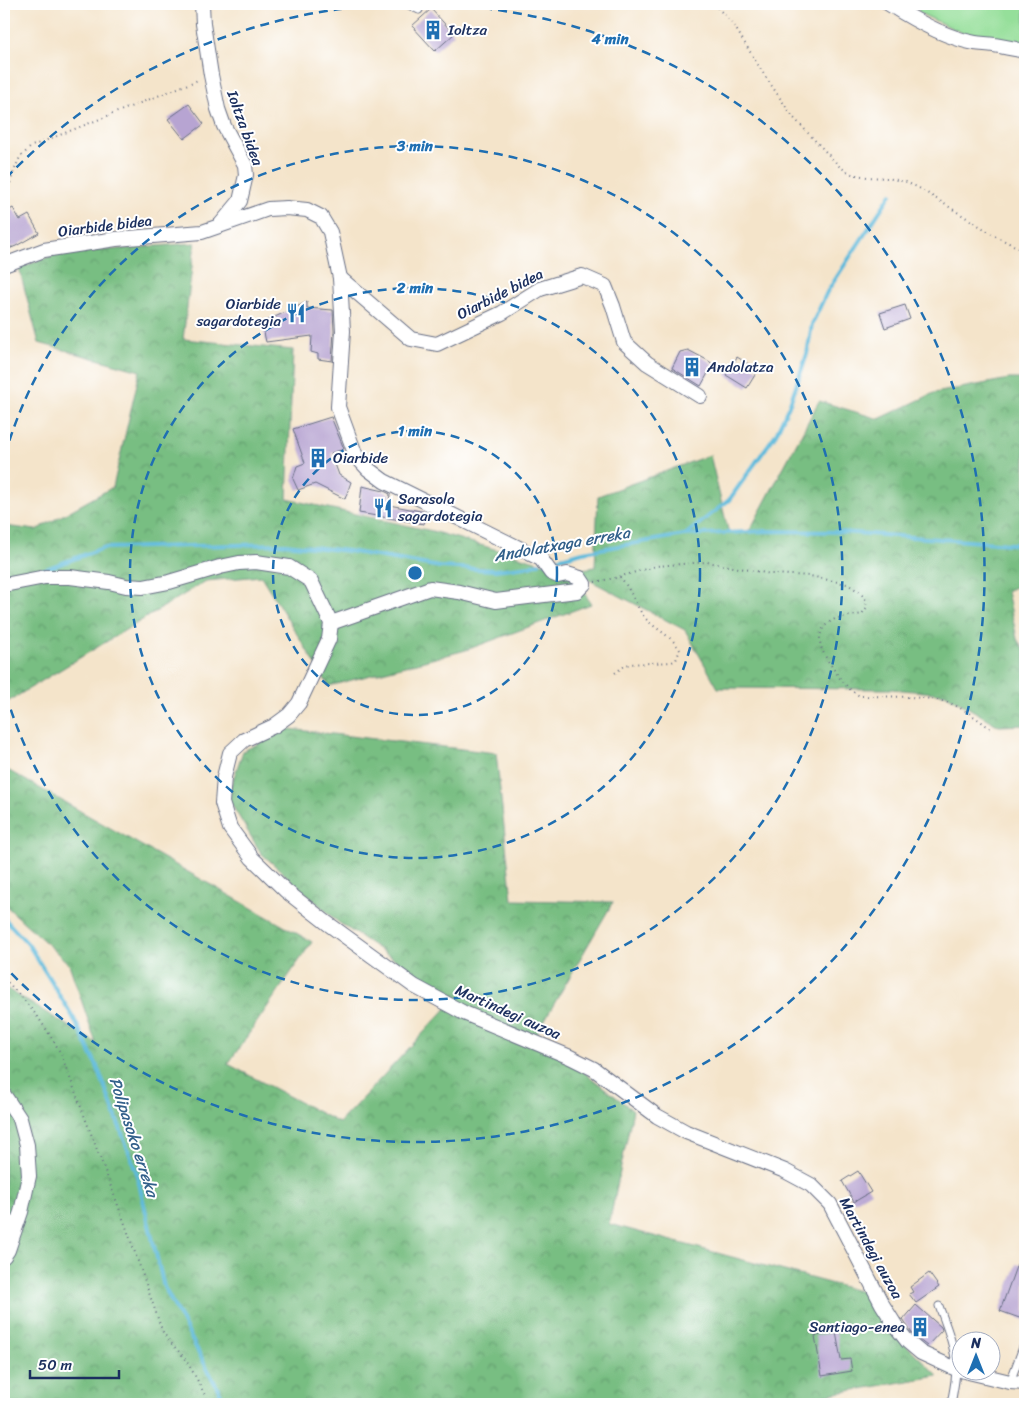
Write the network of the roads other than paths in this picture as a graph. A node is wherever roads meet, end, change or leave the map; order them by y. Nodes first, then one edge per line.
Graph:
1 (202, 4) edge
2 (407, 4) edge
3 (889, 4) edge
4 (419, 10) dead end
5 (1025, 51) edge
6 (220, 226) junction
7 (10, 262) edge
8 (340, 278) junction
9 (700, 396) dead end
10 (4, 585) edge
11 (331, 623) junction
12 (4, 1095) edge
13 (4, 1256) edge
14 (939, 1306) dead end
15 (1025, 1342) edge
16 (952, 1351) edge
17 (952, 1367) edge
18 (954, 1380) edge
19 (1002, 1380) edge
20 (1010, 1382) junction
21 (1025, 1383) edge
22 (951, 1404) edge

1 - 6 street, Ioltza bidea
2 - 4 lane
3 - 5 street
6 - 7 street, Oiarbide bidea
6 - 8 street, Oiarbide bidea
8 - 9 street, Oiarbide bidea
8 - 11 street, Oiarbide bidea
10 - 11 street
11 - 17 street, Martindegi auzoa
12 - 13 street
14 - 16 lane
15 - 20 lane
18 - 22 lane
19 - 20 street, Martindegi auzoa
20 - 21 street, Martindegi auzoa

